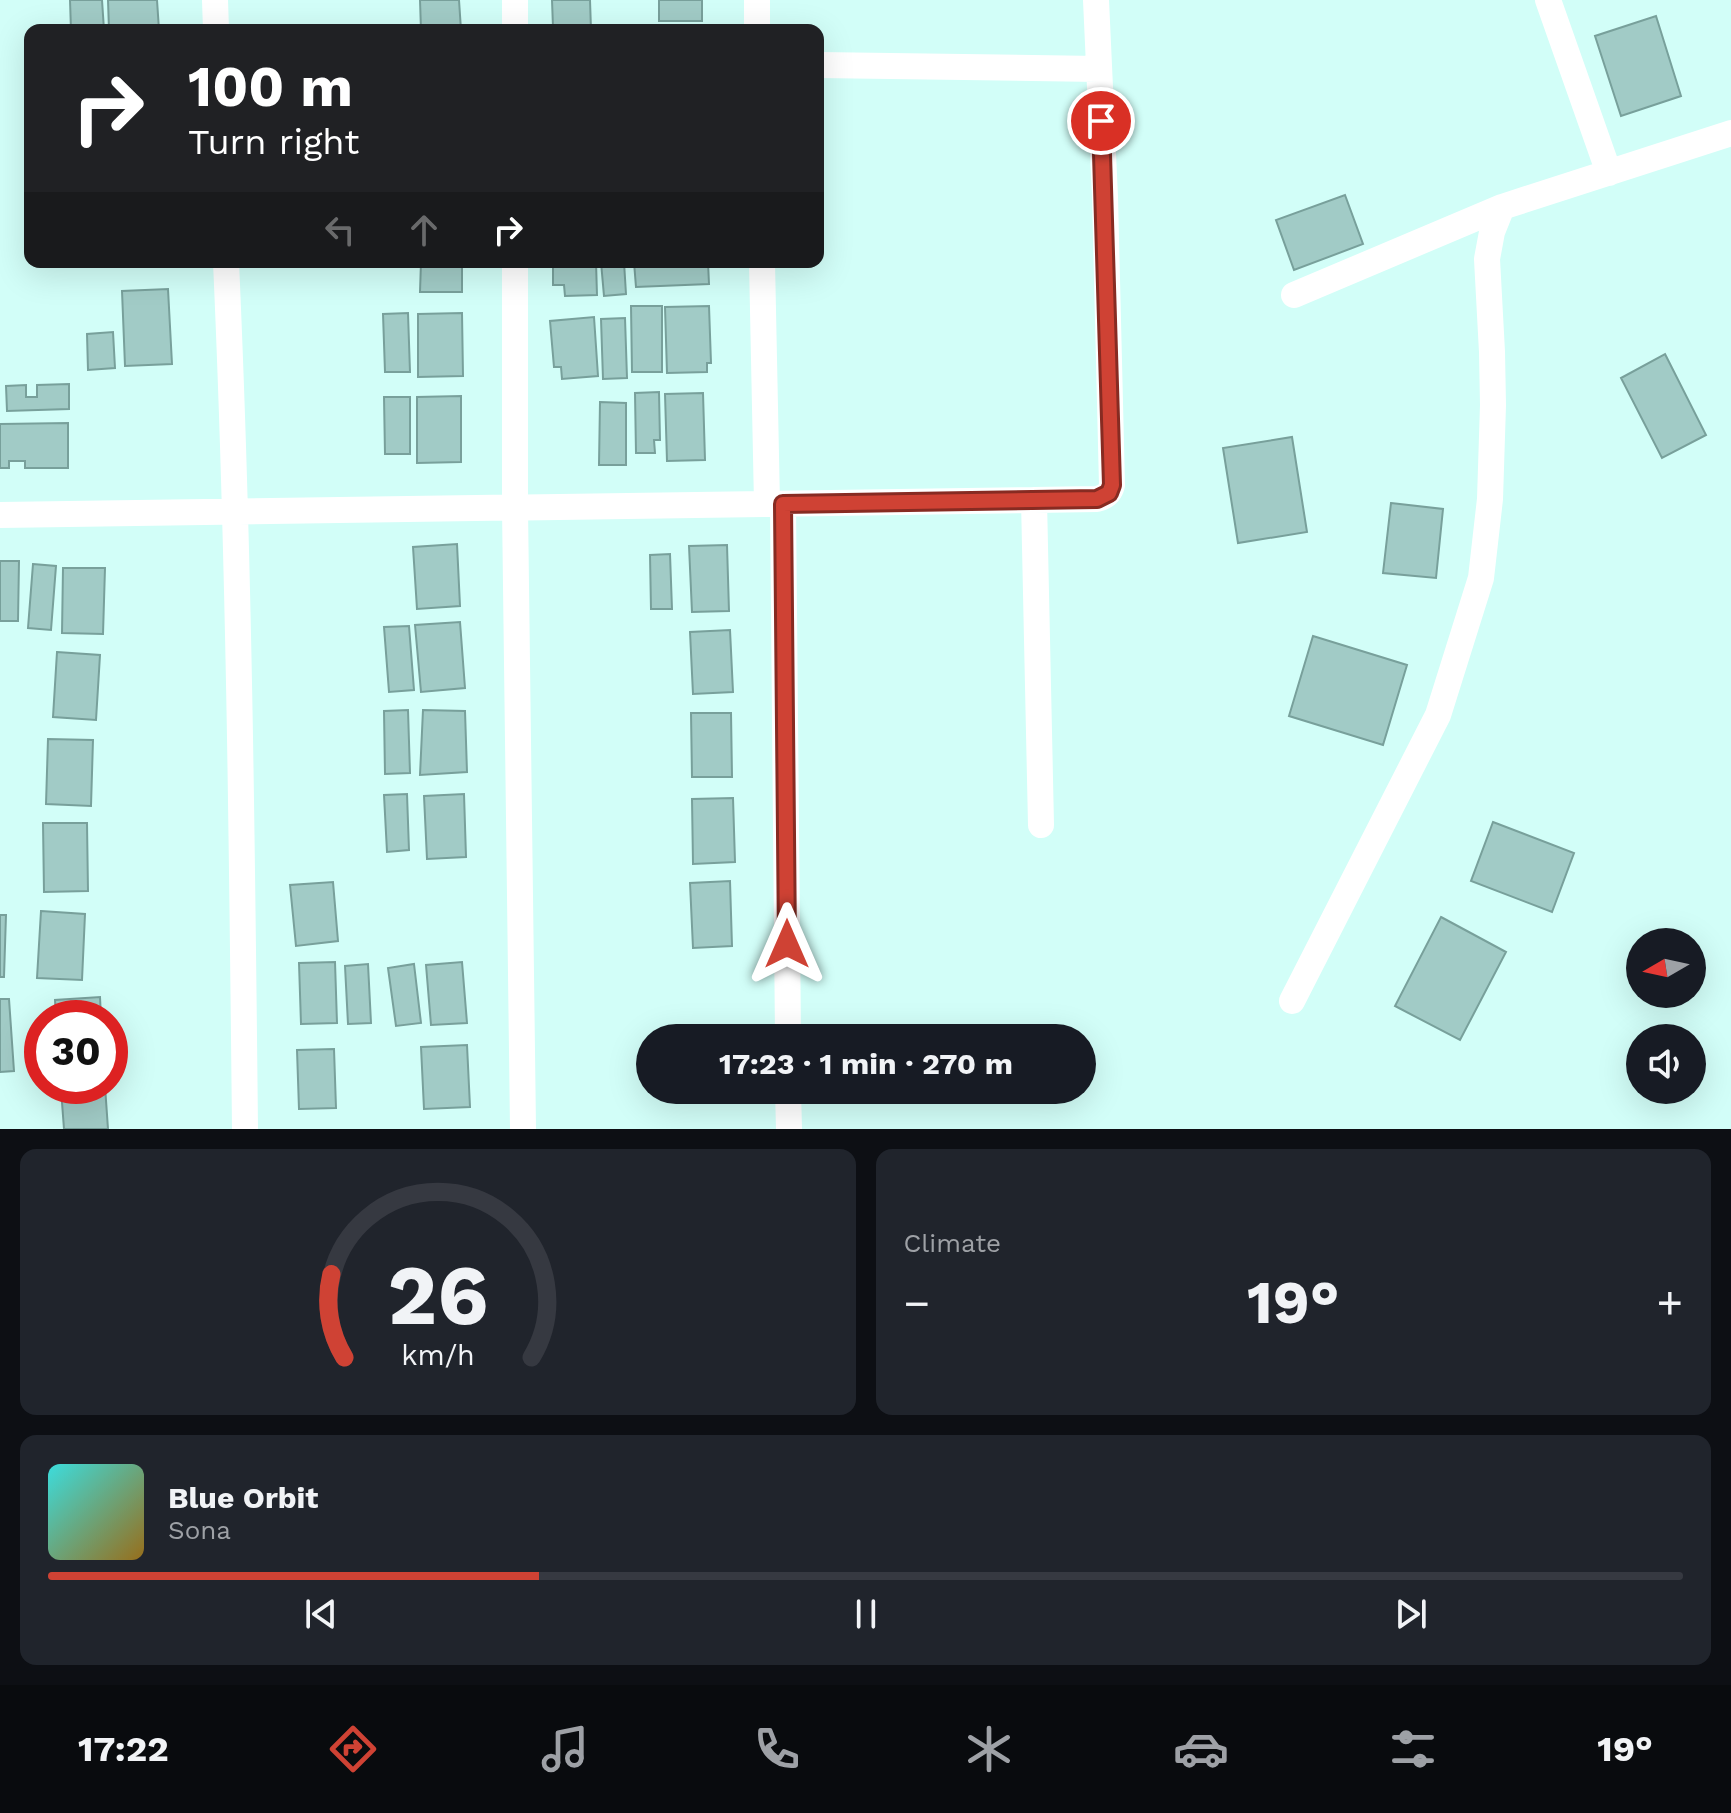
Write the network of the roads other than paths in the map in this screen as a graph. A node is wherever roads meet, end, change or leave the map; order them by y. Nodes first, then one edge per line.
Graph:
1 (215, 0) edge
2 (515, 0) edge
3 (757, 0) edge
4 (1096, 0) edge
5 (1548, 0) edge
6 (216, 24) edge
7 (515, 24) edge
8 (757, 24) edge
9 (824, 65) edge
10 (1099, 69) junction
11 (1731, 133) edge
12 (1609, 173) junction
13 (1502, 207) junction
14 (226, 268) edge
15 (515, 268) edge
16 (762, 268) edge
17 (1294, 295) dead end
18 (1034, 500) junction
19 (775, 504) junction
20 (515, 508) junction
21 (234, 513) junction
22 (0, 515) edge
23 (1041, 825) dead end
24 (1292, 1001) dead end
25 (788, 1024) edge
26 (788, 1104) edge
27 (245, 1129) edge
28 (523, 1129) edge
29 (789, 1129) edge

1 - 6 street
2 - 7 street
3 - 8 street
4 - 10 street
5 - 12 street
9 - 10 street
10 - 18 street
11 - 12 street
12 - 13 street
13 - 17 street
13 - 24 street
14 - 21 street
15 - 20 street
16 - 19 street
18 - 19 street
18 - 23 street
19 - 20 street
19 - 25 street
20 - 21 street
20 - 28 street
21 - 22 street
21 - 27 street
26 - 29 street

